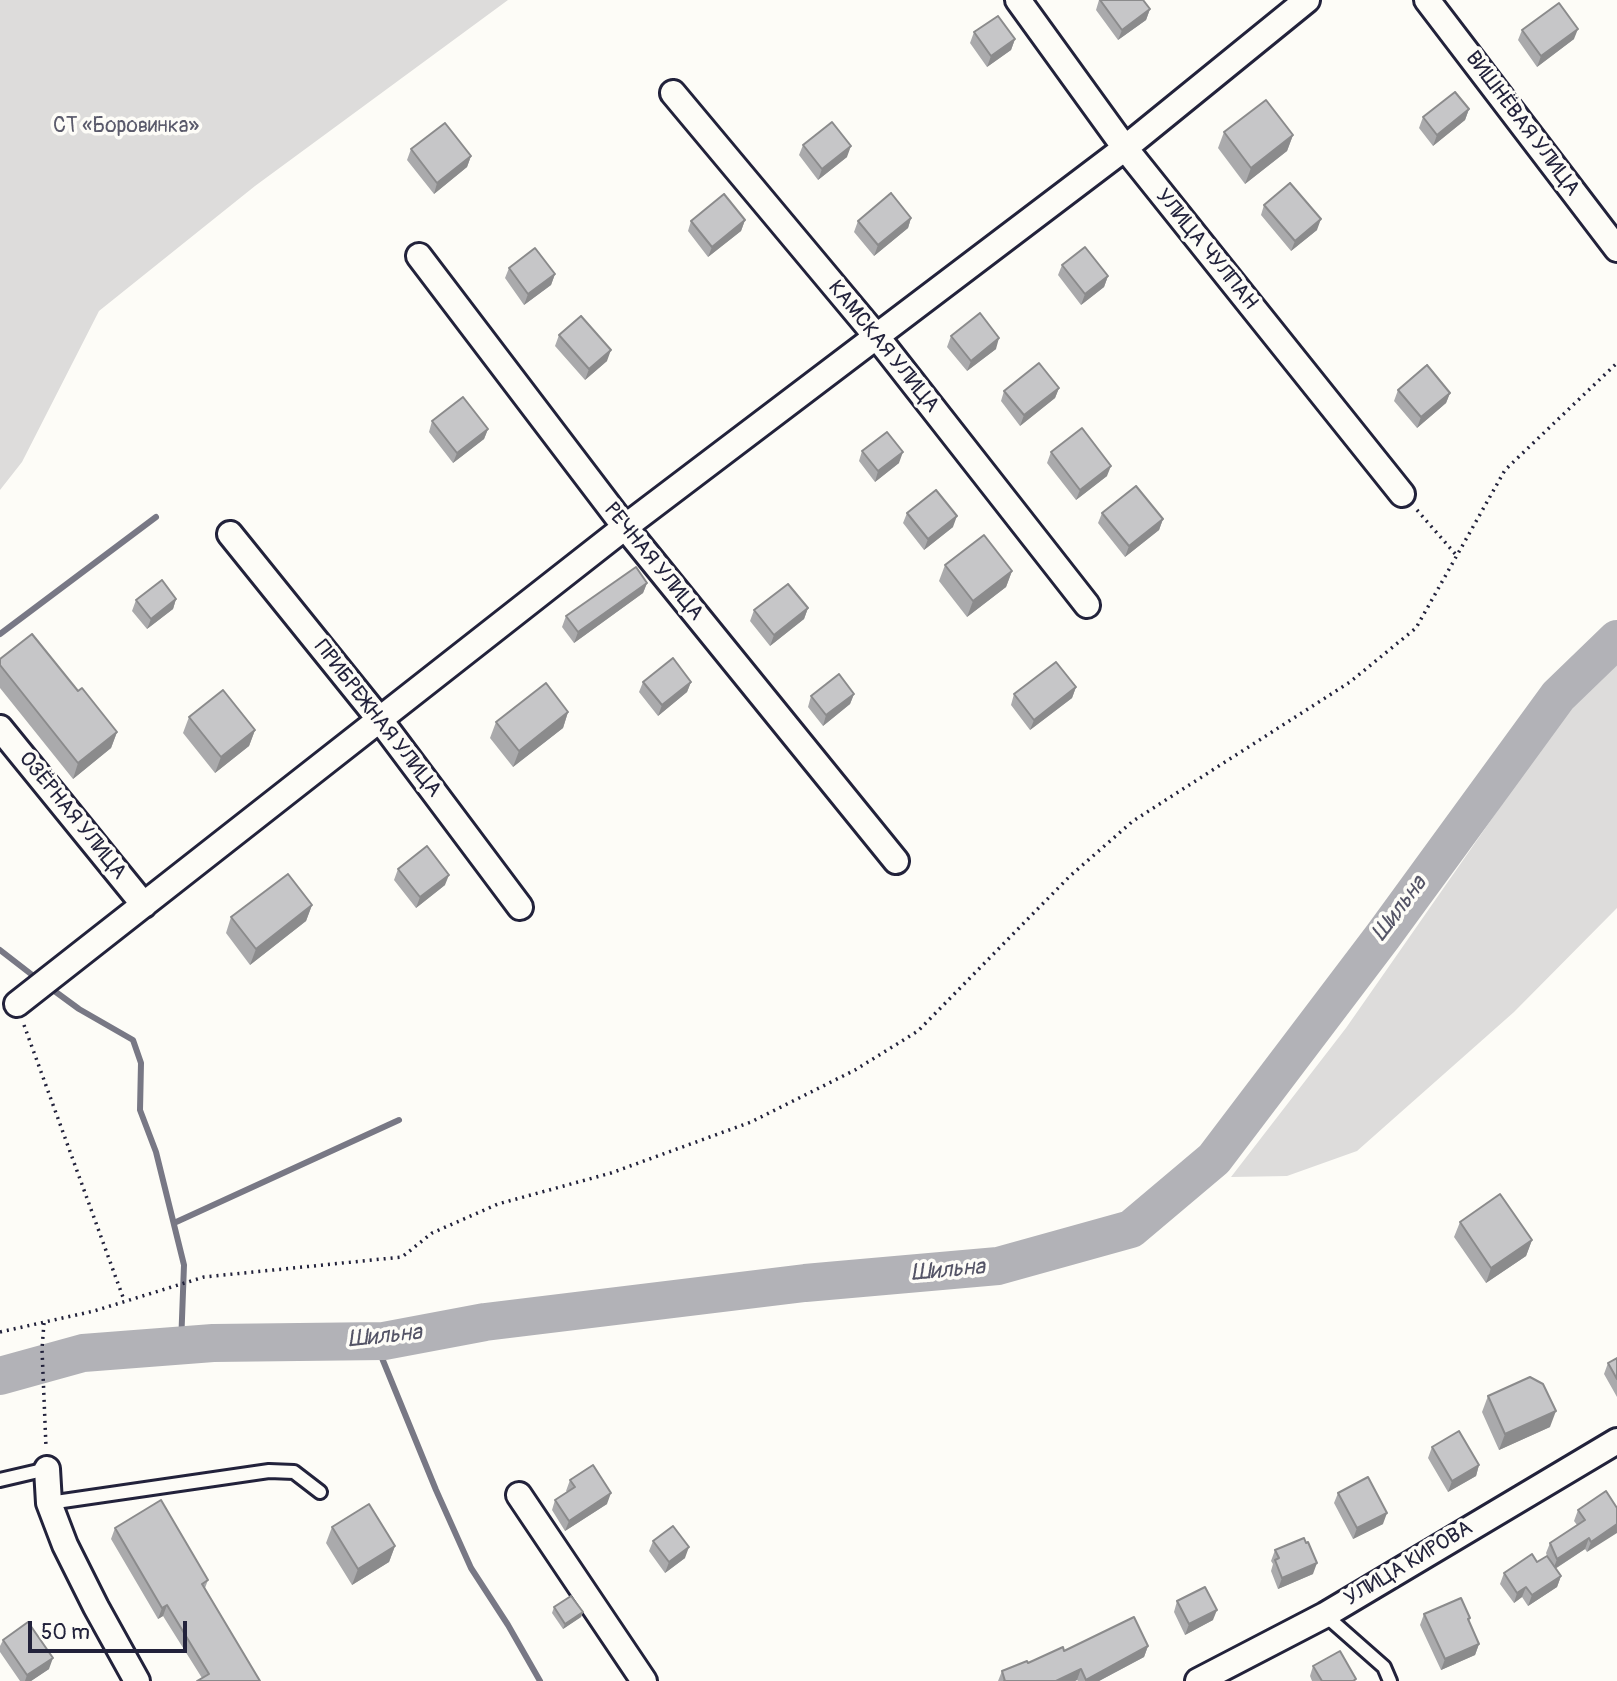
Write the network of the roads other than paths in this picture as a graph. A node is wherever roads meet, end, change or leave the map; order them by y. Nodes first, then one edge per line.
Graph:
1 (1018, 0) edge
2 (1307, 0) edge
3 (1427, 0) edge
4 (673, 93) dead end
5 (1125, 148) junction
6 (1617, 248) edge
7 (419, 256) dead end
8 (877, 337) junction
9 (1402, 494) road end
10 (625, 527) junction
11 (230, 534) dead end
12 (1087, 605) dead end
13 (380, 720) junction
14 (0, 728) edge
15 (895, 861) dead end
16 (144, 905) junction
17 (520, 906) dead end
18 (17, 1004) road end
19 (1617, 1441) edge
20 (47, 1469) joint
21 (0, 1480) edge
22 (320, 1492) dead end
23 (519, 1495) dead end
24 (50, 1503) junction
25 (1325, 1615) junction
26 (137, 1681) edge
27 (644, 1681) edge
28 (1198, 1681) edge
29 (1390, 1681) edge

1 - 5 street, УЛИЦА ЧУЛПАН
2 - 5 street
3 - 6 street, ВИШНЁВАЯ УЛИЦА
4 - 8 street, КАМСКАЯ УЛИЦА
5 - 8 street
5 - 9 street, УЛИЦА ЧУЛПАН
7 - 10 street, РЕЧНАЯ УЛИЦА
8 - 10 street
8 - 12 street, КАМСКАЯ УЛИЦА
10 - 13 street
10 - 15 street, РЕЧНАЯ УЛИЦА
11 - 13 street, ПРИБРЕЖНАЯ УЛИЦА
13 - 16 street
13 - 17 street, ПРИБРЕЖНАЯ УЛИЦА
14 - 16 street, ОЗЁРНАЯ УЛИЦА
16 - 18 street
19 - 25 street, УЛИЦА КИРОВА
20 - 21 lane
20 - 24 street
22 - 24 lane
23 - 27 street
24 - 26 street
25 - 28 street, УЛИЦА КИРОВА
25 - 29 lane

